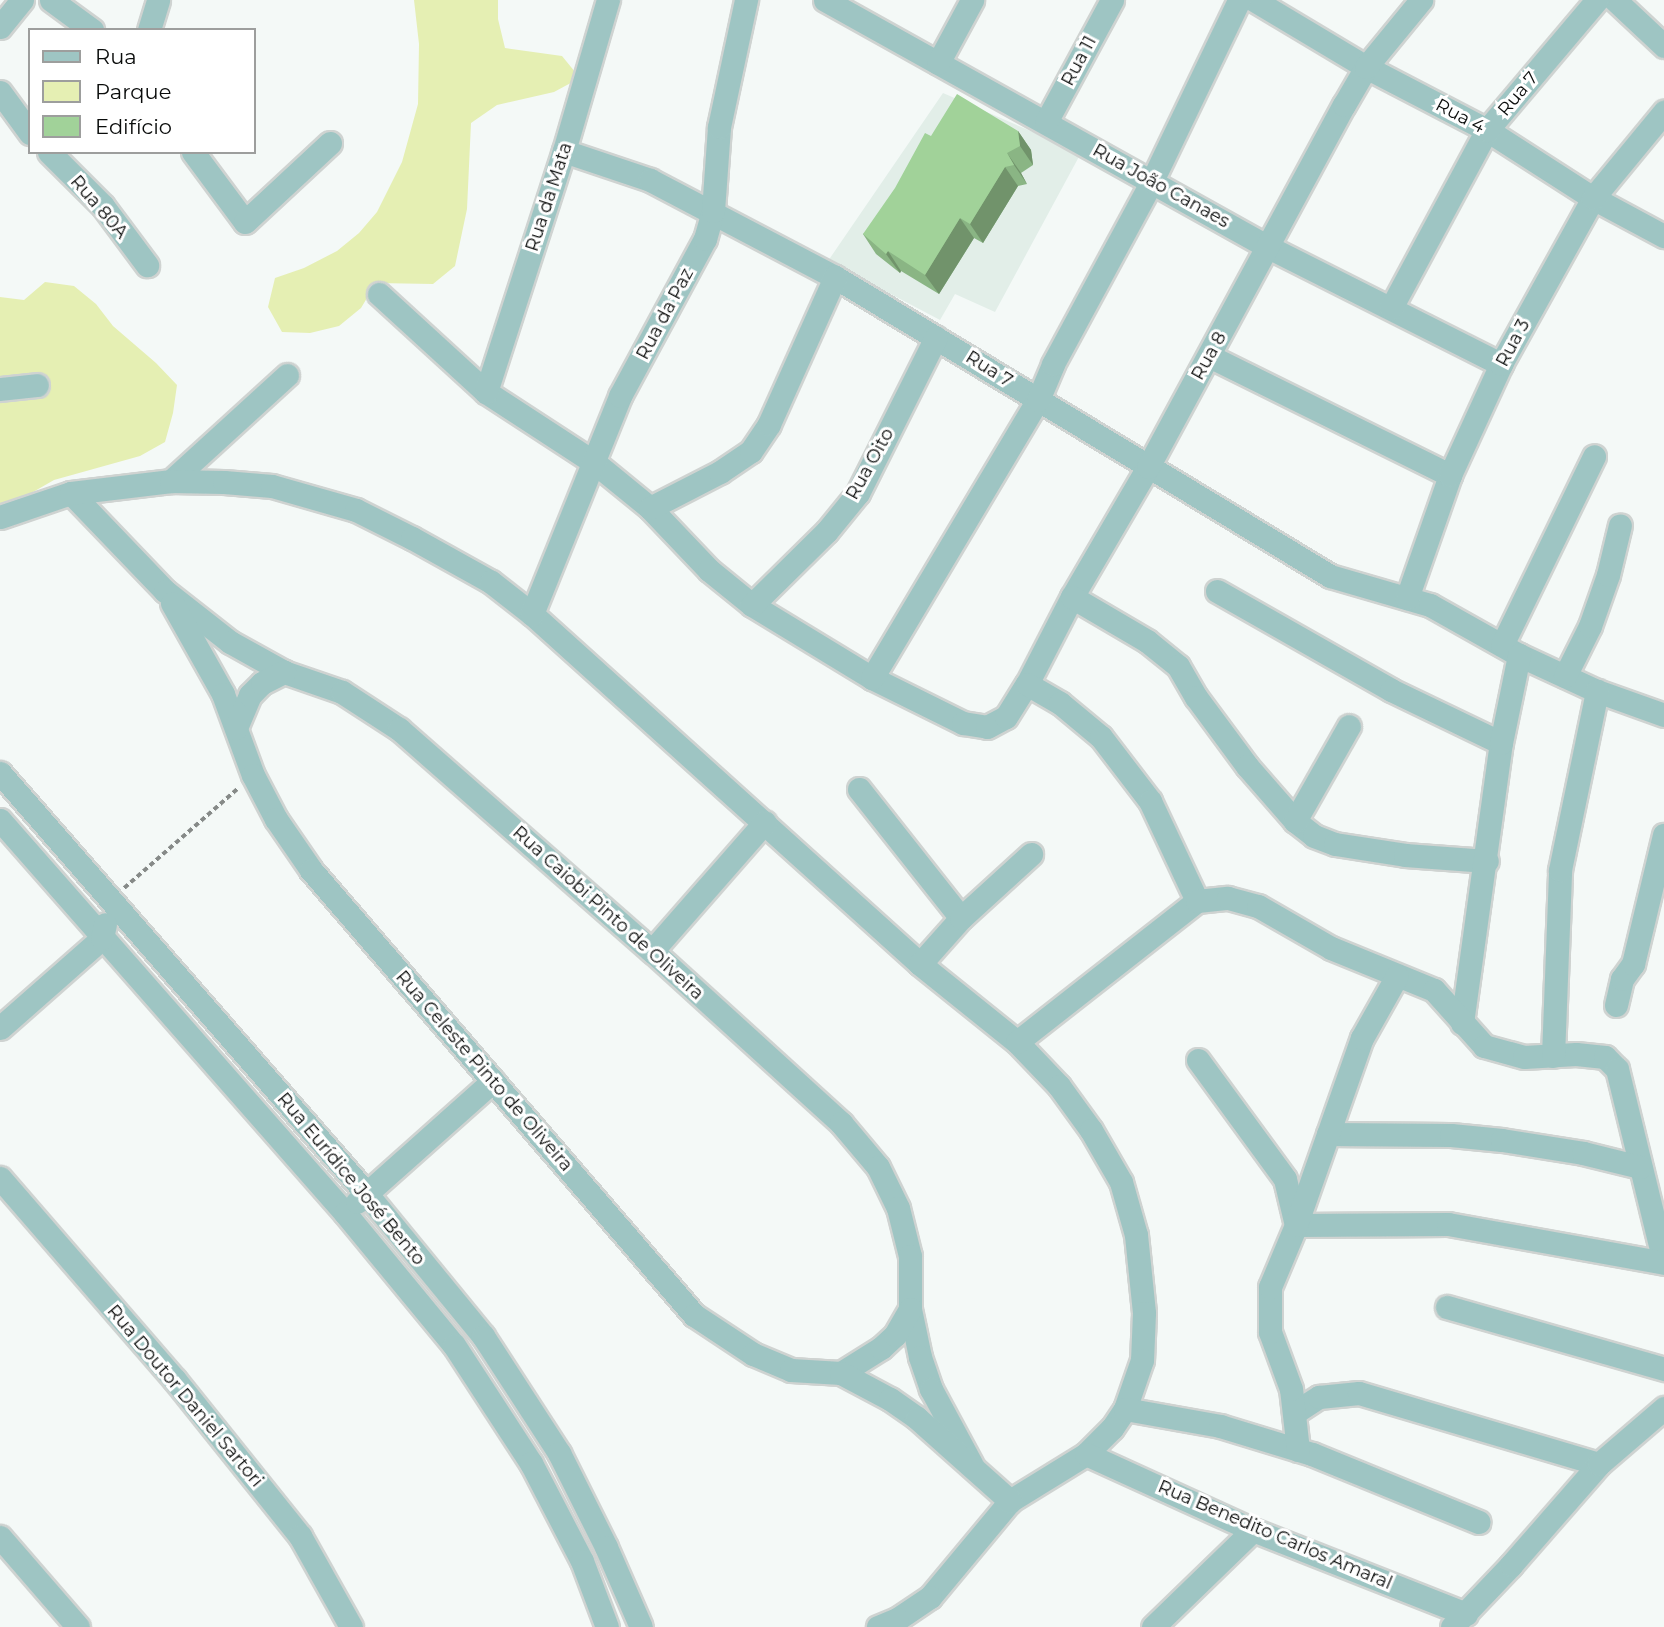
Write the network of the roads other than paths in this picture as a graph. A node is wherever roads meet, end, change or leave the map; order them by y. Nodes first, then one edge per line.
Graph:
1 (22, 0) edge
2 (51, 0) edge
3 (158, 0) edge
4 (608, 0) edge
5 (746, 0) edge
6 (825, 0) edge
7 (972, 0) edge
8 (1112, 0) edge
9 (1239, 0) edge
10 (1254, 0) edge
11 (1421, 0) edge
12 (1597, 0) edge
13 (1615, 0) edge
14 (0, 27) edge
15 (89, 28) edge
16 (150, 28) edge
17 (1664, 46) edge
18 (938, 63) junction
19 (1366, 67) junction
20 (0, 92) edge
21 (1664, 112) edge
22 (1046, 122) junction
23 (28, 130) edge
24 (1487, 130) junction
25 (330, 143) dead end
26 (565, 151) junction
27 (51, 154) edge
28 (194, 154) edge
29 (1152, 181) junction
30 (1593, 198) junction
31 (713, 211) junction
32 (1664, 236) edge
33 (1268, 247) junction
34 (147, 265) dead end
35 (835, 277) junction
36 (379, 294) dead end
37 (1391, 308) junction
38 (936, 337) junction
39 (1209, 356) junction
40 (1501, 364) junction
41 (287, 375) dead end
42 (37, 385) dead end
43 (0, 389) edge
44 (486, 392) junction
45 (1038, 400) junction
46 (1594, 456) dead end
47 (595, 463) junction
48 (1148, 467) junction
49 (1450, 475) junction
50 (171, 481) junction
51 (71, 493) junction
52 (650, 508) junction
53 (0, 517) edge
54 (1620, 525) dead end
55 (165, 591) junction
56 (1217, 591) dead end
57 (1072, 597) junction
58 (1407, 598) junction
59 (752, 605) junction
60 (532, 614) junction
61 (1511, 650) junction
62 (285, 672) junction
63 (1565, 676) junction
64 (872, 678) junction
65 (1027, 684) junction
66 (1597, 691) junction
67 (1664, 715) edge
68 (1349, 726) dead end
69 (236, 728) junction
70 (1501, 743) junction
71 (0, 773) edge
72 (859, 789) dead end
73 (0, 820) edge
74 (1294, 821) junction
75 (765, 822) junction
76 (1664, 835) edge
77 (1031, 854) dead end
78 (1487, 861) junction
79 (110, 901) junction
80 (1197, 901) junction
81 (961, 918) junction
82 (103, 938) junction
83 (652, 951) junction
84 (920, 964) junction
85 (1397, 976) junction
86 (1616, 1005) dead end
87 (1462, 1023) junction
88 (0, 1028) edge
89 (1017, 1042) junction
90 (1553, 1056) junction
91 (1198, 1060) dead end
92 (493, 1081) junction
93 (1328, 1134) junction
94 (1640, 1167) junction
95 (0, 1178) edge
96 (366, 1193) junction
97 (345, 1213) junction
98 (1296, 1224) junction
99 (1664, 1262) edge
100 (1447, 1307) dead end
101 (910, 1309) junction
102 (1664, 1369) edge
103 (841, 1373) junction
104 (1664, 1408) edge
105 (1125, 1409) junction
106 (1294, 1413) junction
107 (1298, 1450) junction
108 (1086, 1454) junction
109 (1599, 1464) junction
110 (972, 1465) junction
111 (1010, 1501) junction
112 (1479, 1522) dead end
113 (1253, 1530) junction
114 (0, 1537) edge
115 (1459, 1620) edge
116 (78, 1627) edge
117 (351, 1627) edge
118 (607, 1627) edge
119 (641, 1627) edge
120 (878, 1627) edge
121 (1153, 1627) edge

1 - 14 street
2 - 15 street
3 - 16 street
4 - 26 street, Rua da Mata
5 - 31 street, Rua da Paz
6 - 18 street, Rua João Canaes
7 - 18 street
8 - 22 street, Rua 11
9 - 29 street
10 - 19 street, Rua 4
11 - 19 street, Rua 8
12 - 24 street, Rua 7
13 - 17 street
18 - 22 street, Rua João Canaes
19 - 24 street, Rua 4
19 - 33 street, Rua 8
20 - 23 street
21 - 30 street, Rua 3
22 - 29 street, Rua João Canaes
24 - 30 street, Rua 4
24 - 37 street, Rua 7
25 - 28 street
26 - 31 street, Rua 7
26 - 44 street, Rua da Mata
27 - 34 street, Rua 80A
29 - 33 street, Rua João Canaes
29 - 45 street
30 - 32 street, Rua 4
30 - 40 street, Rua 3
31 - 35 street, Rua 7
31 - 47 street, Rua da Paz
33 - 37 street, Rua João Canaes
33 - 39 street, Rua 8
35 - 38 street, Rua 7
35 - 52 street
36 - 44 street
37 - 40 street, Rua João Canaes
38 - 45 street, Rua 7
38 - 59 street, Rua Oito
39 - 48 street, Rua 8
39 - 49 street
40 - 49 street, Rua 3
41 - 50 street
42 - 43 street
44 - 47 street
45 - 48 street, Rua 7
45 - 64 street
46 - 61 street
47 - 52 street
47 - 60 street, Rua da Paz
48 - 57 street, Rua 8
48 - 58 street, Rua 7
49 - 58 street, Rua 3
50 - 51 street
50 - 60 street
51 - 53 street
51 - 55 street, Rua Caiobi Pinto de Oliveira
52 - 59 street
54 - 63 street
55 - 62 street, Rua Caiobi Pinto de Oliveira
55 - 69 street, Rua Celeste Pinto de Oliveira
56 - 70 street
57 - 65 street, Rua 8
57 - 74 street
58 - 61 street, Rua 7
59 - 64 street
60 - 75 street
61 - 63 street, Rua 7
61 - 70 street
62 - 69 street
62 - 83 street, Rua Caiobi Pinto de Oliveira
63 - 66 street, Rua 7
64 - 65 street, Rua 8
65 - 80 street
66 - 67 street, Rua 7
66 - 90 street
68 - 74 street
69 - 92 street, Rua Celeste Pinto de Oliveira
70 - 78 street
71 - 79 street, Rua Eurídice José Bento
72 - 81 street
73 - 82 street, Rua Eurídice José Bento
74 - 78 street
75 - 83 street
75 - 84 street
76 - 86 street
77 - 81 street
78 - 87 street
79 - 82 street
79 - 96 street, Rua Eurídice José Bento
80 - 85 street
80 - 89 street
81 - 84 street
82 - 88 street
82 - 97 street, Rua Eurídice José Bento
83 - 101 street, Rua Caiobi Pinto de Oliveira
84 - 89 street
85 - 87 street
85 - 93 street
87 - 90 street
89 - 105 street
90 - 94 street
91 - 98 street
92 - 96 street
92 - 103 street, Rua Celeste Pinto de Oliveira
93 - 94 street
93 - 98 street
94 - 99 street
95 - 117 street, Rua Doutor Daniel Sartori
96 - 97 street
96 - 119 street, Rua Eurídice José Bento
97 - 118 street, Rua Eurídice José Bento
98 - 99 street
98 - 106 street
100 - 102 street
101 - 103 street
101 - 110 street, Rua Caiobi Pinto de Oliveira
103 - 110 street, Rua Caiobi Pinto de Oliveira
104 - 109 street
105 - 107 street
105 - 108 street
106 - 107 street
106 - 109 street
107 - 112 street
108 - 111 street
108 - 113 street, Rua Benedito Carlos Amaral
109 - 115 street
110 - 111 street, Rua Caiobi Pinto de Oliveira
111 - 120 street
113 - 115 street, Rua Benedito Carlos Amaral
113 - 121 street
114 - 116 street

